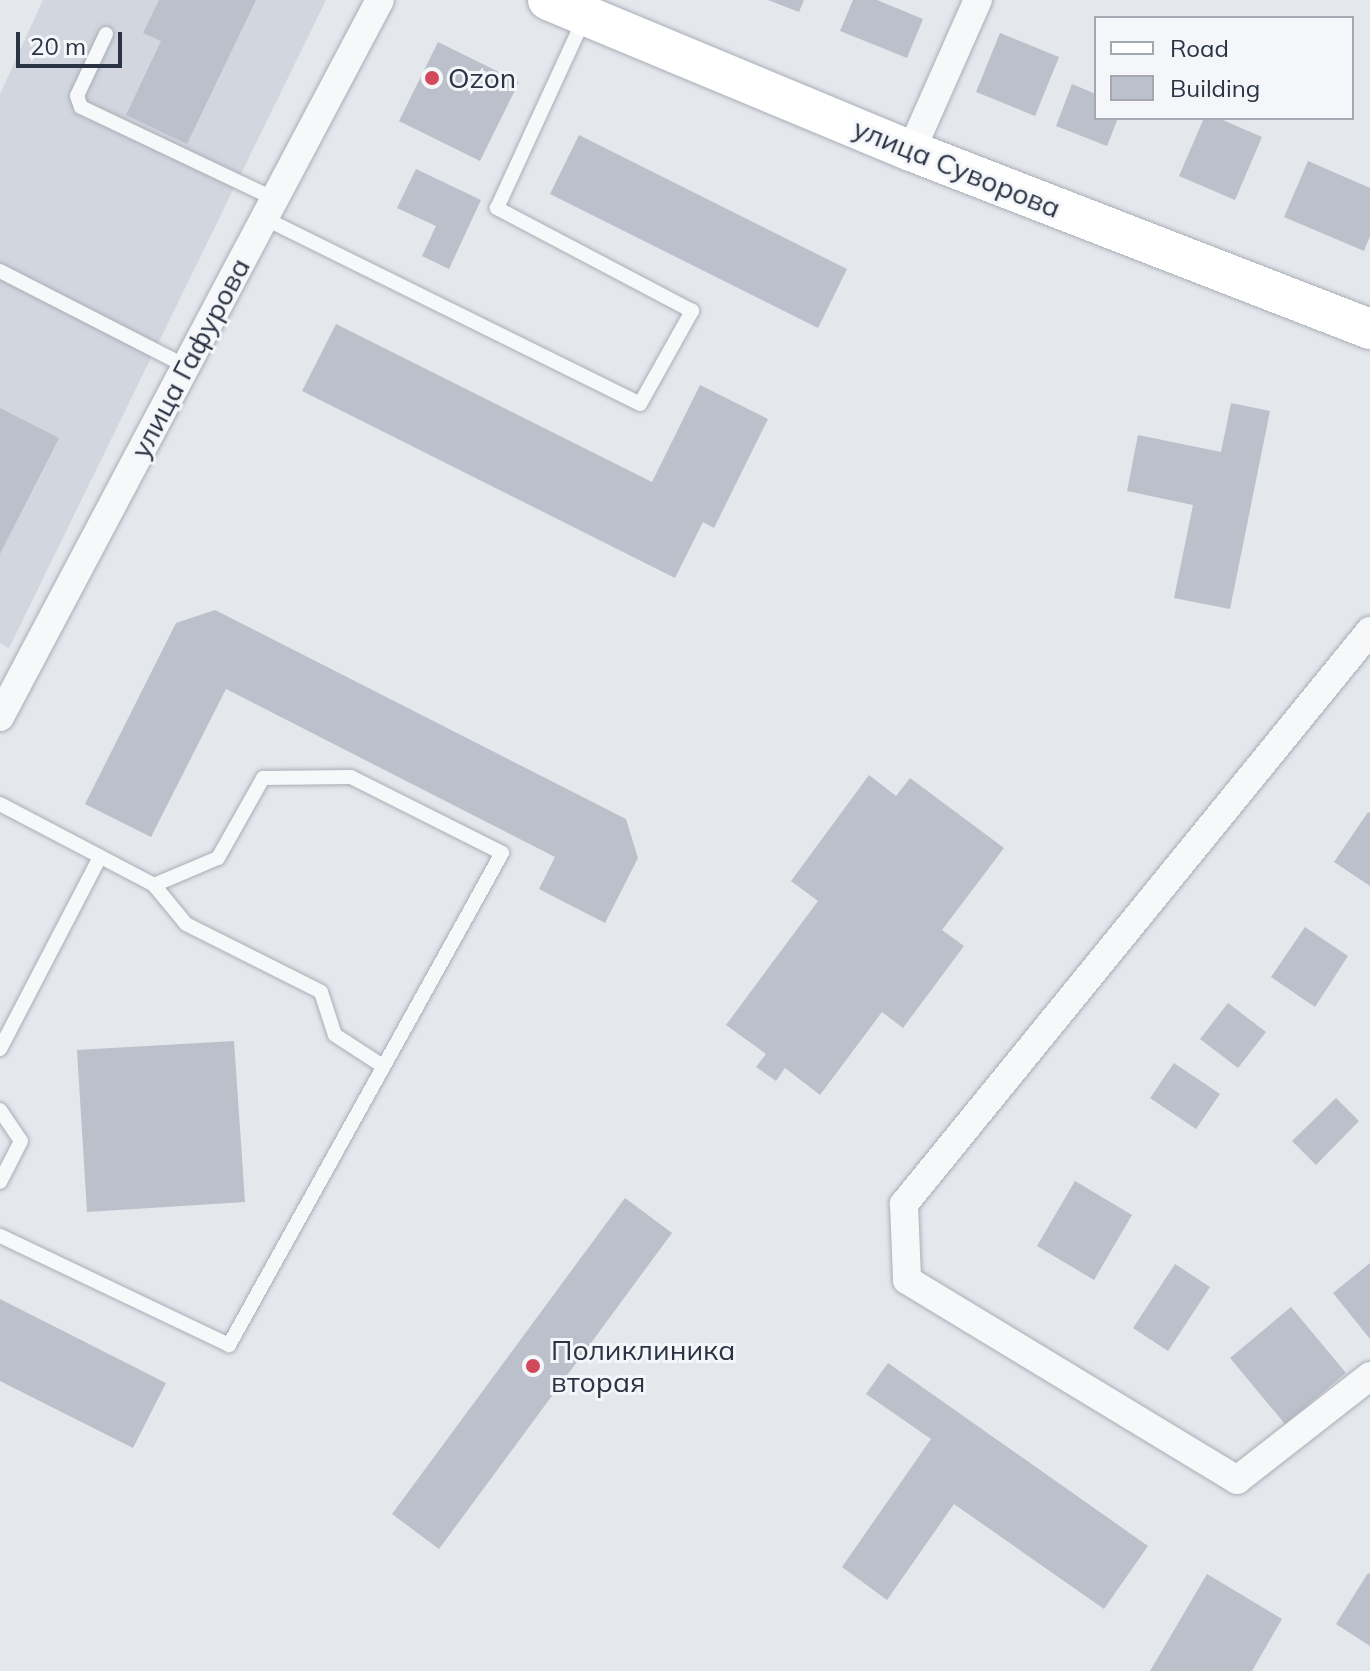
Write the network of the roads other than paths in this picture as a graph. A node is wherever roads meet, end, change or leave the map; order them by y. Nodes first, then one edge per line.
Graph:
1 (380, 0) edge
2 (548, 0) edge
3 (978, 0) edge
4 (586, 16) junction
5 (106, 34) dead end
6 (911, 151) junction
7 (270, 209) junction
8 (0, 271) edge
9 (1370, 329) edge
10 (186, 366) junction
11 (1370, 631) edge
12 (10, 673) edge
13 (0, 717) edge
14 (0, 804) edge
15 (100, 857) junction
16 (154, 885) junction
17 (0, 1049) edge
18 (383, 1066) junction
19 (0, 1110) edge
20 (0, 1182) edge
21 (0, 1236) edge
22 (1370, 1376) edge

1 - 7 street, улица Гафурова
2 - 4 street, улица Суворова
3 - 6 street
4 - 6 street, улица Суворова
4 - 7 lane
5 - 7 lane
6 - 9 street, улица Суворова
7 - 10 street, улица Гафурова
8 - 10 lane
10 - 12 street, улица Гафурова
11 - 22 street
12 - 13 street, улица Гафурова
14 - 15 lane
15 - 16 lane
15 - 17 lane
16 - 18 lane
16 - 18 lane
18 - 21 lane
19 - 20 lane

